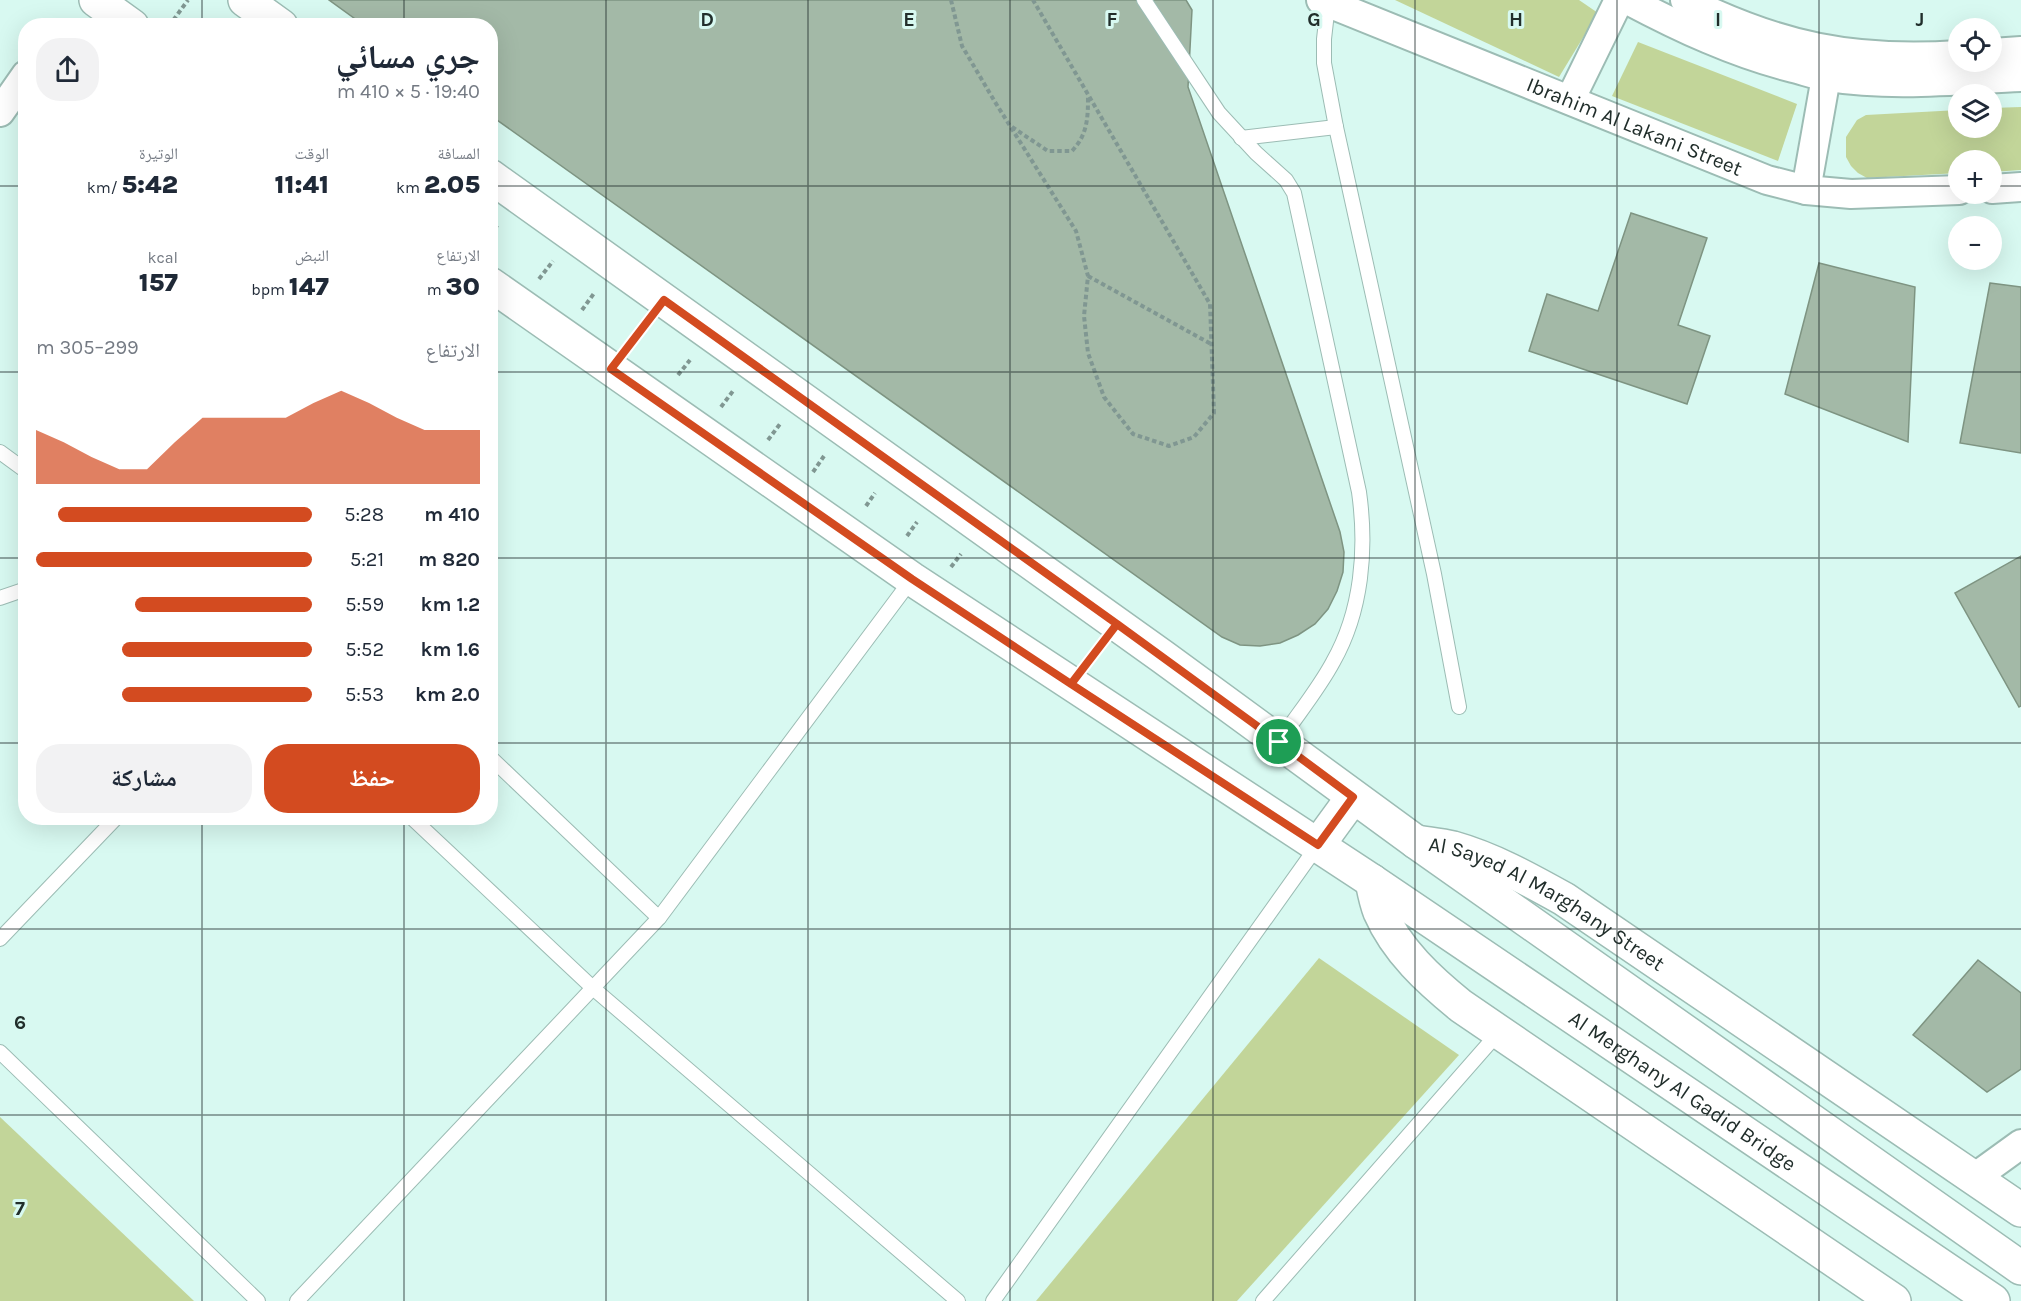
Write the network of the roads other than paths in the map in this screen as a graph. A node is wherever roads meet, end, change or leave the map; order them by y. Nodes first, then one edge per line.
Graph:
1 (96, 0) edge
2 (245, 0) edge
3 (1144, 0) edge
4 (1619, 0) edge
5 (1628, 0) edge
6 (1685, 0) edge
7 (1326, 1) edge
8 (121, 18) edge
9 (270, 18) edge
10 (2021, 51) edge
11 (2002, 52) edge
12 (1948, 56) edge
13 (2021, 76) edge
14 (1826, 77) junction
15 (18, 86) edge
16 (1570, 100) junction
17 (0, 112) edge
18 (1336, 127) junction
19 (1240, 138) junction
20 (498, 182) edge
21 (2021, 188) edge
22 (2002, 189) edge
23 (1806, 190) junction
24 (1948, 190) edge
25 (498, 290) edge
26 (0, 452) edge
27 (18, 465) edge
28 (911, 578) junction
29 (18, 592) edge
30 (0, 598) edge
31 (1459, 707) dead end
32 (1279, 742) junction
33 (498, 765) edge
34 (1353, 797) junction
35 (109, 825) edge
36 (419, 825) edge
37 (1416, 842) junction
38 (1318, 845) junction
39 (1372, 880) junction
40 (659, 918) junction
41 (0, 939) edge
42 (594, 989) junction
43 (1500, 1031) junction
44 (0, 1052) edge
45 (2021, 1144) edge
46 (1974, 1178) junction
47 (2021, 1210) edge
48 (2021, 1268) edge
49 (258, 1301) edge
50 (297, 1301) edge
51 (958, 1301) edge
52 (993, 1301) edge
53 (1263, 1301) edge
54 (1894, 1301) edge
55 (1993, 1301) edge

1 - 8 main road
2 - 9 main road
3 - 19 lane
4 - 16 street
5 - 14 street
6 - 12 street
7 - 16 street, Ibrahim Al Lakani Street
7 - 18 lane
10 - 11 street
13 - 14 street
14 - 23 street
15 - 17 street
16 - 23 street, Ibrahim Al Lakani Street
18 - 19 lane
18 - 31 lane
19 - 32 lane
20 - 32 main road, Al Sayed Al Marghany Street
21 - 22 street
23 - 24 street, Ibrahim Al Lakani Street
25 - 28 main road
26 - 27 lane
28 - 38 main road
28 - 40 lane
29 - 30 lane
32 - 34 main road, Al Sayed Al Marghany Street
33 - 40 lane
34 - 37 main road, Al Sayed Al Marghany Street
34 - 38 main road
35 - 41 lane
36 - 42 lane
37 - 46 main road, Al Sayed Al Marghany Street
37 - 48 main road
38 - 39 main road
38 - 52 lane
39 - 43 main road
39 - 55 main road, Al Merghany Al Gadid Bridge
40 - 42 lane
42 - 50 lane
42 - 51 lane
43 - 53 lane
43 - 54 main road
44 - 49 lane
45 - 46 street
46 - 47 main road, Al Sayed Al Marghany Street

